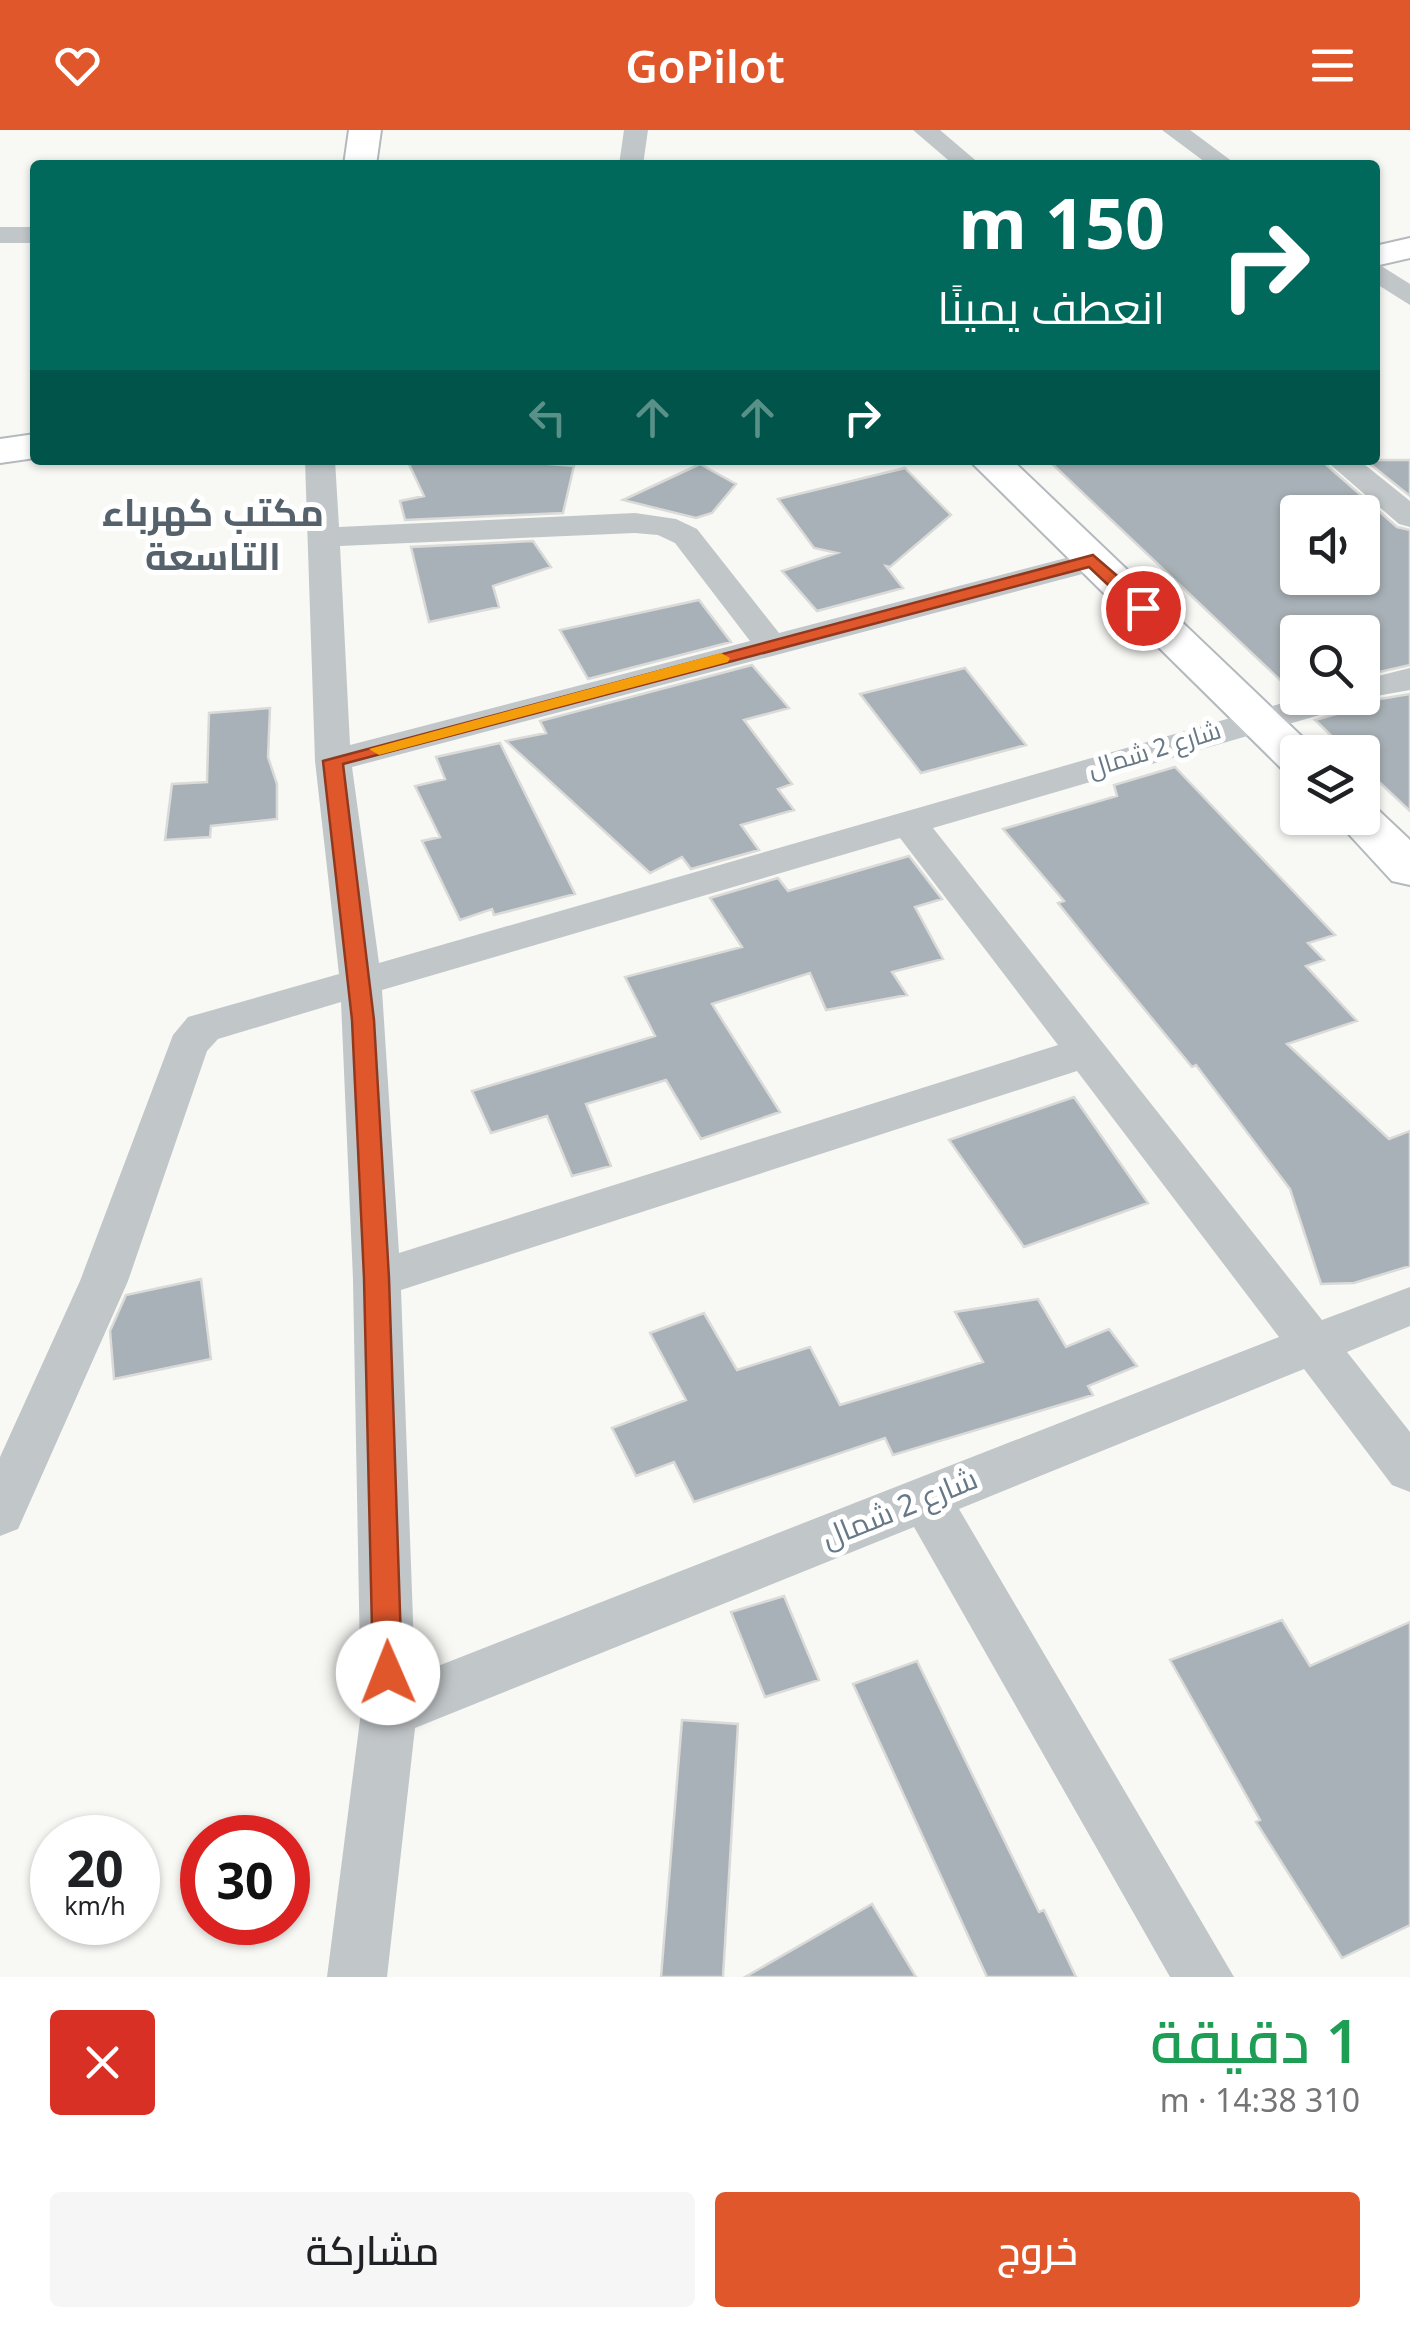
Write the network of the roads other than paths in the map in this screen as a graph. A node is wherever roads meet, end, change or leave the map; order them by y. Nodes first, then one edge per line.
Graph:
1 (365, 130) edge
2 (636, 130) edge
3 (925, 130) edge
4 (1174, 130) edge
5 (361, 160) edge
6 (632, 160) edge
7 (963, 160) edge
8 (1218, 160) edge
9 (1410, 228) edge
10 (0, 235) edge
11 (30, 235) edge
12 (1380, 235) edge
13 (1410, 248) edge
14 (1380, 255) edge
15 (1380, 274) edge
16 (1410, 297) edge
17 (30, 423) edge
18 (0, 426) edge
19 (30, 447) edge
20 (0, 451) edge
21 (320, 465) edge
22 (994, 465) edge
23 (1346, 465) edge
24 (1410, 517) edge
25 (324, 537) junction
26 (1093, 560) junction
27 (771, 645) junction
28 (1410, 679) edge
29 (1380, 686) edge
30 (1280, 712) edge
31 (1256, 718) junction
32 (1280, 741) edge
33 (333, 761) junction
34 (907, 822) junction
35 (1376, 835) edge
36 (1410, 868) edge
37 (360, 983) junction
38 (1086, 1052) junction
39 (377, 1278) junction
40 (1410, 1306) edge
41 (1310, 1342) junction
42 (1410, 1470) edge
43 (924, 1496) junction
44 (0, 1513) edge
45 (388, 1712) junction
46 (357, 1977) edge
47 (1204, 1977) edge

1 - 5 street
2 - 6 street
3 - 7 street
4 - 8 street
9 - 12 street
10 - 11 street
13 - 14 street
15 - 16 street
17 - 18 street
19 - 20 street
21 - 25 street
22 - 26 street
23 - 24 street
25 - 27 street
25 - 33 street
26 - 27 street
26 - 31 street
27 - 33 street
28 - 29 street
30 - 31 street, شارع 2 شمال
31 - 32 street
31 - 34 street, شارع 2 شمال
33 - 37 street
34 - 37 street, شارع 2 شمال
34 - 38 street
35 - 36 street
37 - 39 street
37 - 44 street, شارع 2 شمال
38 - 39 street
38 - 41 street
39 - 45 street
40 - 41 street, شارع 2 شمال
41 - 42 street
41 - 43 street, شارع 2 شمال
43 - 45 street, شارع 2 شمال
43 - 47 street
45 - 46 street

